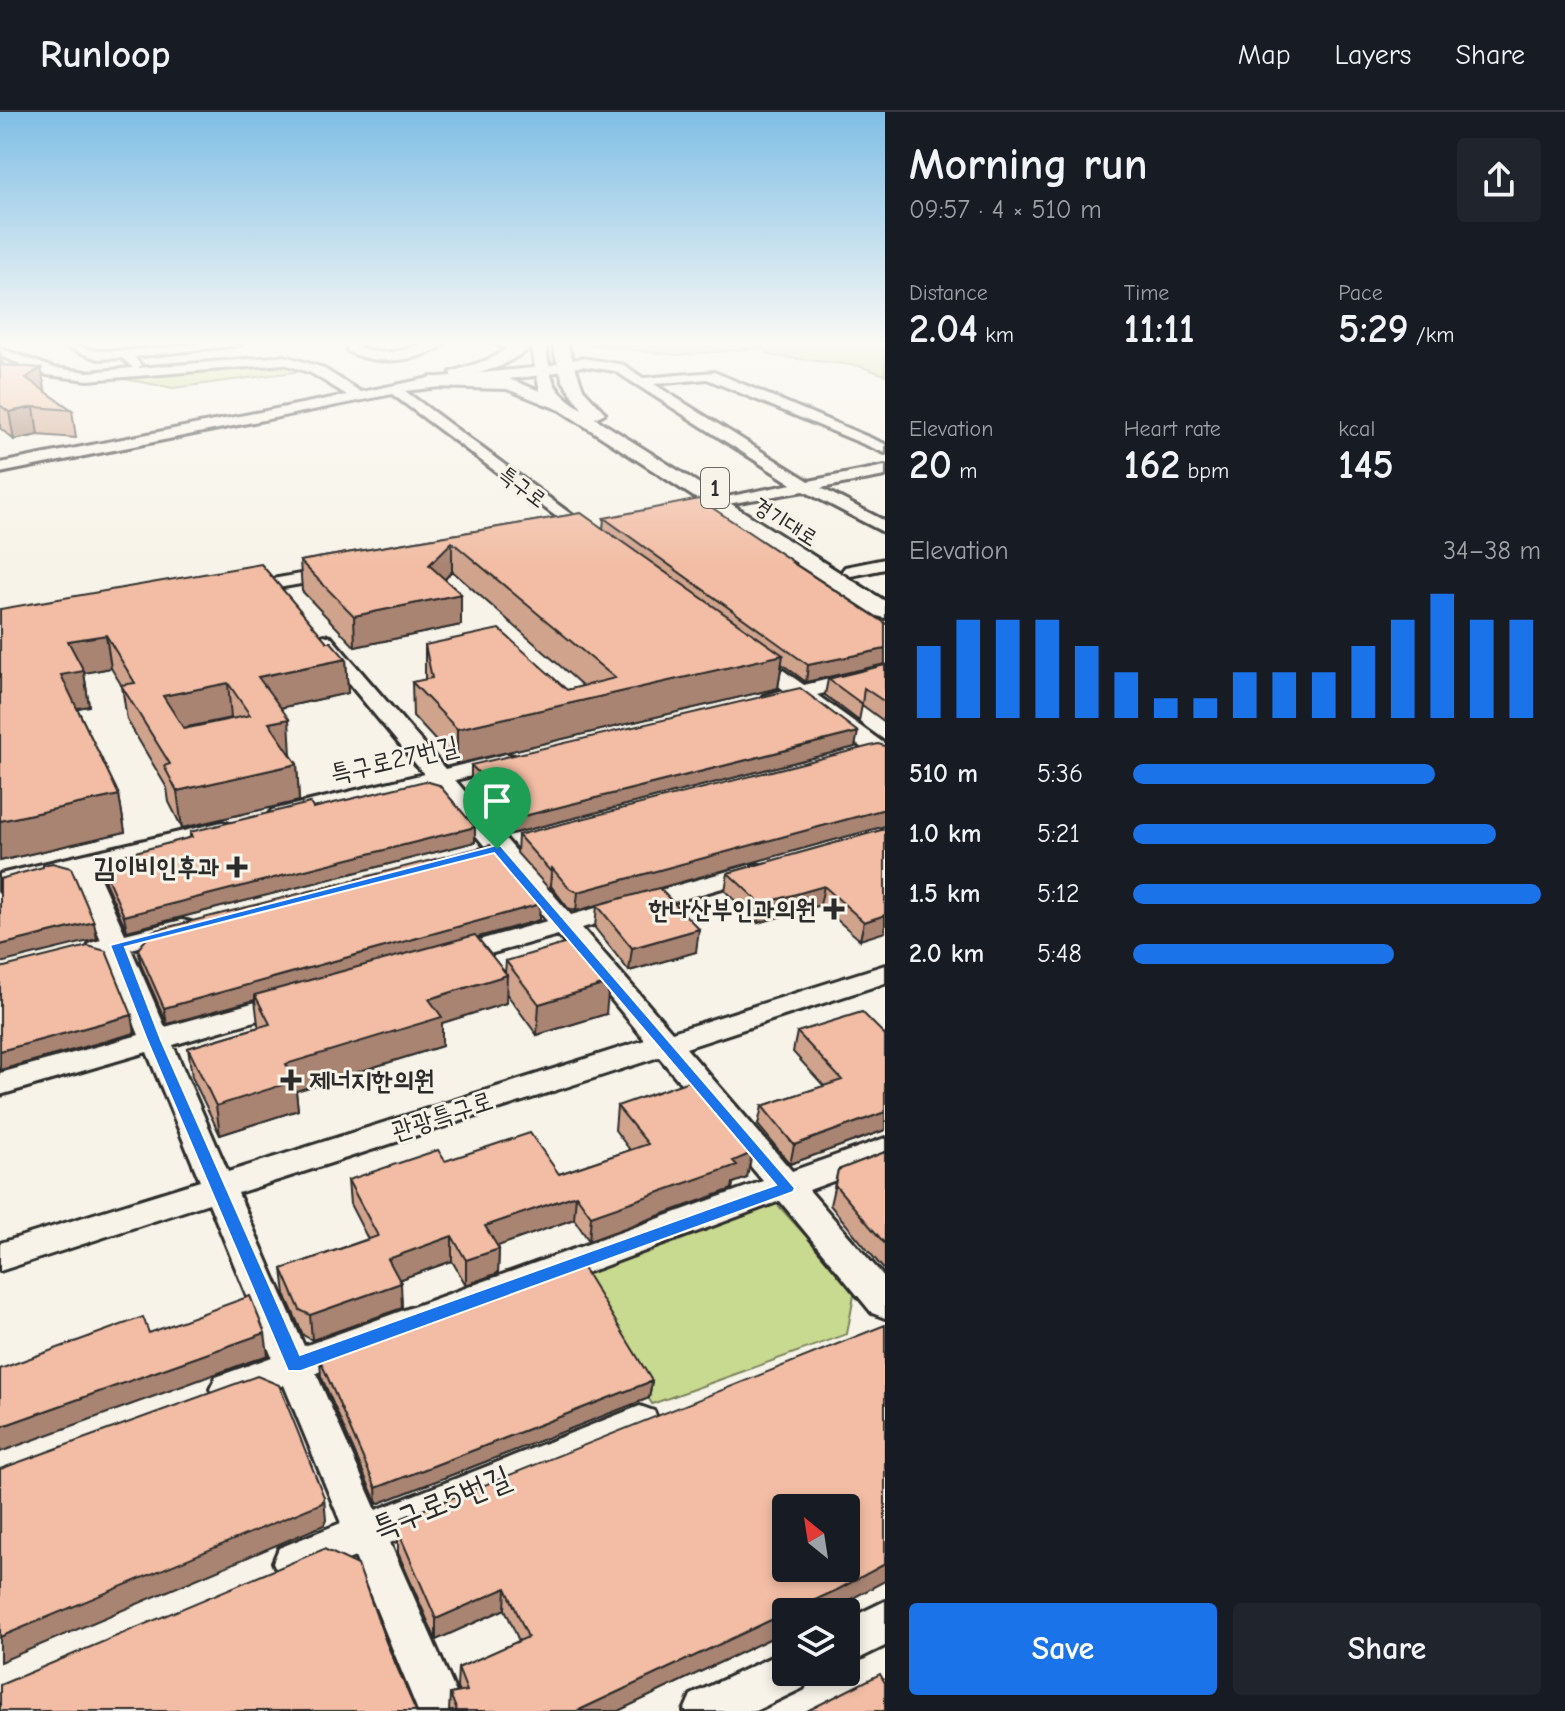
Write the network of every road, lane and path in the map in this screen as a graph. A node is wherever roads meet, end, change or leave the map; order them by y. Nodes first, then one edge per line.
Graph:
1 (261, 416) edge
2 (431, 416) edge
3 (579, 416) edge
4 (599, 416) edge
5 (692, 416) edge
6 (806, 416) edge
7 (885, 449) edge
8 (0, 468) edge
9 (885, 471) edge
10 (806, 486) junction
11 (723, 501) junction
12 (672, 512) edge
13 (588, 527) junction
14 (885, 528) edge
15 (551, 534) edge
16 (604, 547) edge
17 (885, 564) edge
18 (348, 571) edge
19 (851, 571) junction
20 (275, 584) junction
21 (885, 591) edge
22 (228, 592) edge
23 (885, 611) edge
24 (739, 647) edge
25 (885, 672) edge
26 (801, 693) junction
27 (741, 707) edge
28 (882, 752) edge
29 (531, 756) edge
30 (849, 758) edge
31 (439, 777) junction
32 (527, 841) edge
33 (497, 849) junction
34 (467, 857) edge
35 (81, 863) junction
36 (778, 865) edge
37 (0, 882) edge
38 (208, 922) edge
39 (563, 925) junction
40 (117, 945) junction
41 (73, 956) edge
42 (426, 963) edge
43 (885, 974) edge
44 (321, 993) edge
45 (154, 1040) junction
46 (667, 1046) junction
47 (0, 1084) edge
48 (885, 1150) edge
49 (217, 1188) junction
50 (787, 1188) junction
51 (0, 1257) edge
52 (880, 1320) edge
53 (295, 1365) junction
54 (192, 1403) edge
55 (668, 1412) edge
56 (364, 1532) junction
57 (262, 1576) edge
58 (885, 1623) edge
59 (860, 1636) edge
60 (772, 1679) edge
61 (441, 1711) edge
62 (707, 1711) edge

1 - 8 street
2 - 13 street, 특구로
3 - 11 main road, 경기대로 / 1
4 - 11 main road, 경기대로 / 1
5 - 10 street
6 - 7 street
9 - 10 street
10 - 11 street
10 - 14 street
11 - 12 street
11 - 19 main road, 경기대로 / 1
11 - 23 main road, 경기대로 / 1
13 - 15 street
13 - 16 street, 특구로
17 - 19 street
18 - 20 street
19 - 21 main road, 경기대로 / 1
20 - 22 street
20 - 31 street
24 - 26 street
25 - 26 street
26 - 27 street
26 - 28 street
28 - 30 street
29 - 31 street, 특구로27번길
31 - 33 street
31 - 35 street, 특구로27번길
32 - 33 street
33 - 34 street
33 - 39 street
35 - 37 street, 특구로27번길
35 - 40 street
36 - 39 street
38 - 40 street
39 - 42 street
39 - 46 street
40 - 41 street
40 - 45 street
43 - 46 street, 관광특구로
44 - 45 street
45 - 47 street
45 - 49 street
46 - 49 street, 관광특구로
46 - 50 street
48 - 50 street
49 - 51 street, 관광특구로
49 - 53 street
50 - 52 street
50 - 53 street
53 - 54 street
53 - 56 street
55 - 56 street, 특구로5번길
56 - 57 street, 특구로5번길
56 - 61 street
58 - 59 street
60 - 62 street

